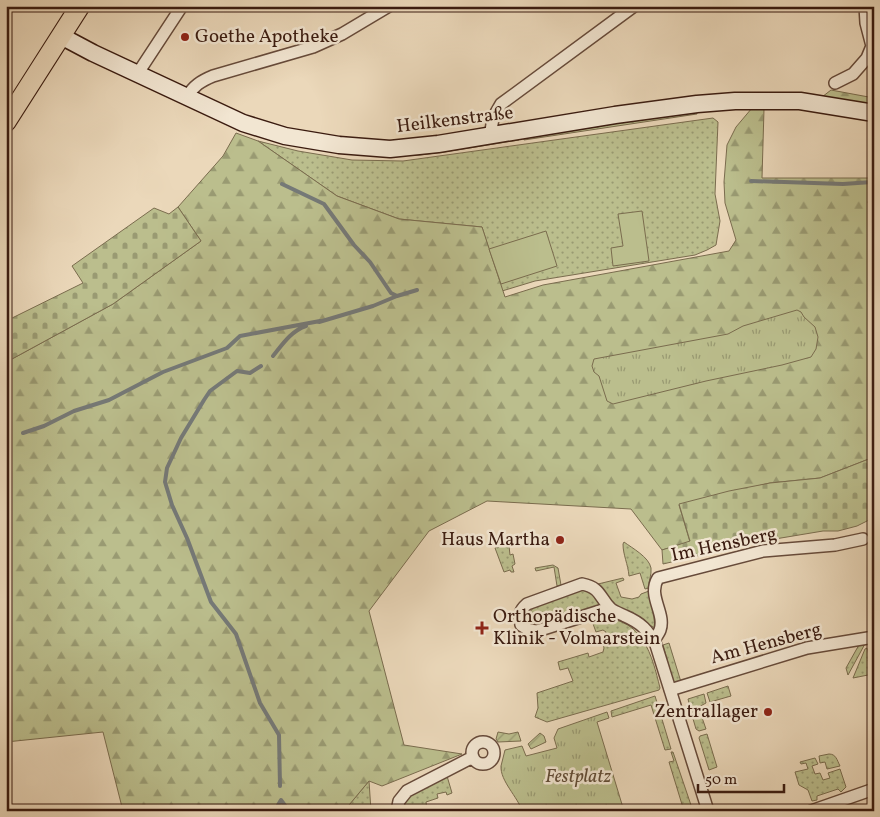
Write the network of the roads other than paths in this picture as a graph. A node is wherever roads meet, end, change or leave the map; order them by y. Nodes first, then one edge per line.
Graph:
1 (80, 6) edge
2 (182, 6) edge
3 (389, 6) edge
4 (634, 6) edge
5 (865, 6) edge
6 (61, 36) junction
7 (873, 46) edge
8 (138, 73) junction
9 (835, 83) dead end
10 (186, 97) junction
11 (874, 112) edge
12 (6, 122) edge
13 (490, 137) junction
14 (863, 539) dead end
15 (611, 609) junction
16 (874, 637) edge
17 (654, 640) junction
18 (670, 690) junction
19 (473, 757) dead end
20 (874, 789) edge
21 (397, 811) edge
22 (708, 811) edge
23 (811, 811) edge

1 - 6 main road
2 - 8 street
3 - 10 street
4 - 13 street
5 - 7 street
6 - 8 street, Heilkenstraße
6 - 12 main road
7 - 9 street
8 - 10 street, Heilkenstraße
10 - 13 street, Heilkenstraße
11 - 13 street, Heilkenstraße
14 - 17 street, Im Hensberg
15 - 15 street
15 - 17 street
16 - 18 street, Am Hensberg
17 - 18 street
18 - 22 street
19 - 21 street
20 - 23 street

